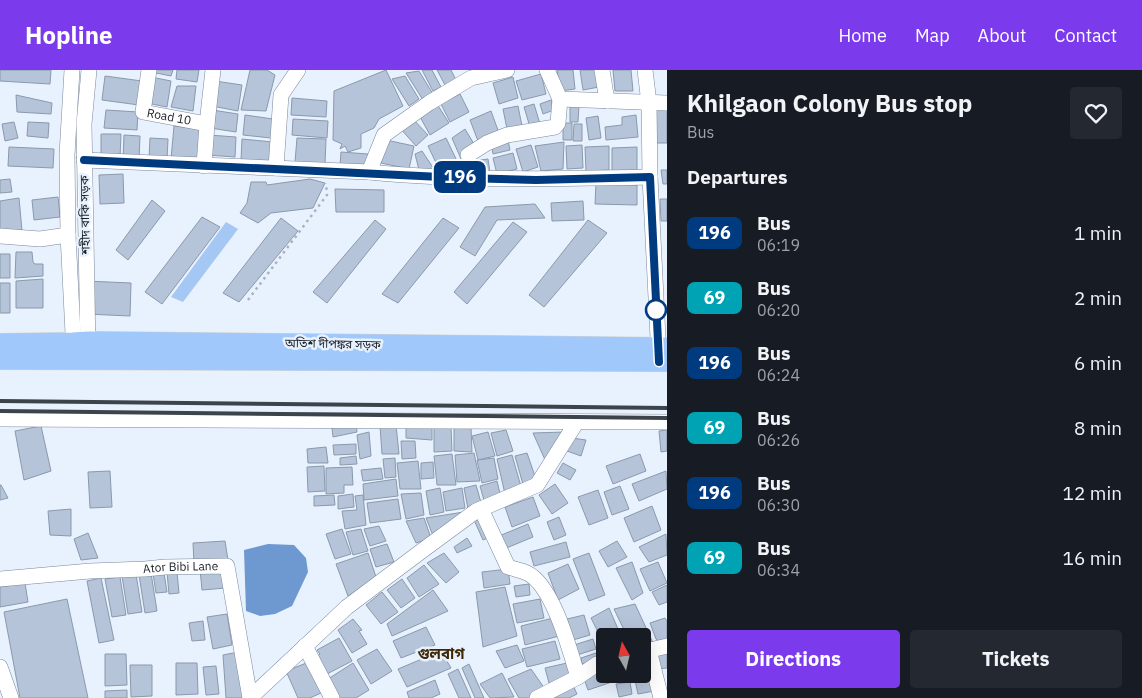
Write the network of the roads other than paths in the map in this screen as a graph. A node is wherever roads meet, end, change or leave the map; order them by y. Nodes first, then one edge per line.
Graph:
1 (72, 70) edge
2 (89, 70) edge
3 (149, 70) edge
4 (213, 70) edge
5 (298, 70) edge
6 (507, 70) edge
7 (547, 70) edge
8 (602, 70) edge
9 (645, 70) edge
10 (560, 99) junction
11 (607, 101) junction
12 (649, 103) junction
13 (667, 103) edge
14 (207, 124) junction
15 (468, 155) dead end
16 (84, 160) junction
17 (204, 166) junction
18 (276, 168) junction
19 (369, 172) junction
20 (650, 177) junction
21 (68, 235) junction
22 (0, 236) edge
23 (661, 265) edge
24 (0, 343) edge
25 (81, 350) junction
26 (663, 355) edge
27 (0, 360) edge
28 (0, 419) edge
29 (667, 422) edge
30 (576, 423) junction
31 (481, 509) junction
32 (0, 579) edge
33 (305, 646) junction
34 (667, 646) edge
35 (651, 650) edge
36 (596, 665) edge
37 (0, 667) edge
38 (651, 667) edge
39 (578, 677) junction
40 (12, 698) edge
41 (250, 698) edge
42 (332, 698) edge
43 (537, 698) edge
44 (661, 698) edge

1 - 21 street
2 - 16 street, শহীদ বাকি সড়ক
3 - 14 street, Road 10
4 - 14 street
5 - 18 street
6 - 19 street
7 - 10 street
8 - 11 street
9 - 12 street
10 - 11 street
10 - 15 street
11 - 12 street
12 - 13 street
12 - 20 street
14 - 17 street
16 - 17 street
16 - 25 street, শহীদ বাকি সড়ক
17 - 18 street
18 - 19 street
19 - 20 street
20 - 23 street
21 - 22 street
21 - 25 street
23 - 26 street
24 - 25 main road, অতিশ দীপঙ্কর সড়ক
25 - 26 main road, অতিশ দীপঙ্কর সড়ক
25 - 27 main road, অতিশ দীপঙ্কর সড়ক
28 - 30 street
29 - 30 street
30 - 31 street
31 - 33 street
31 - 39 street
32 - 41 street, Ator Bibi Lane
33 - 41 street
33 - 42 street
34 - 35 street
36 - 39 street
37 - 40 street
38 - 44 street
39 - 43 street

